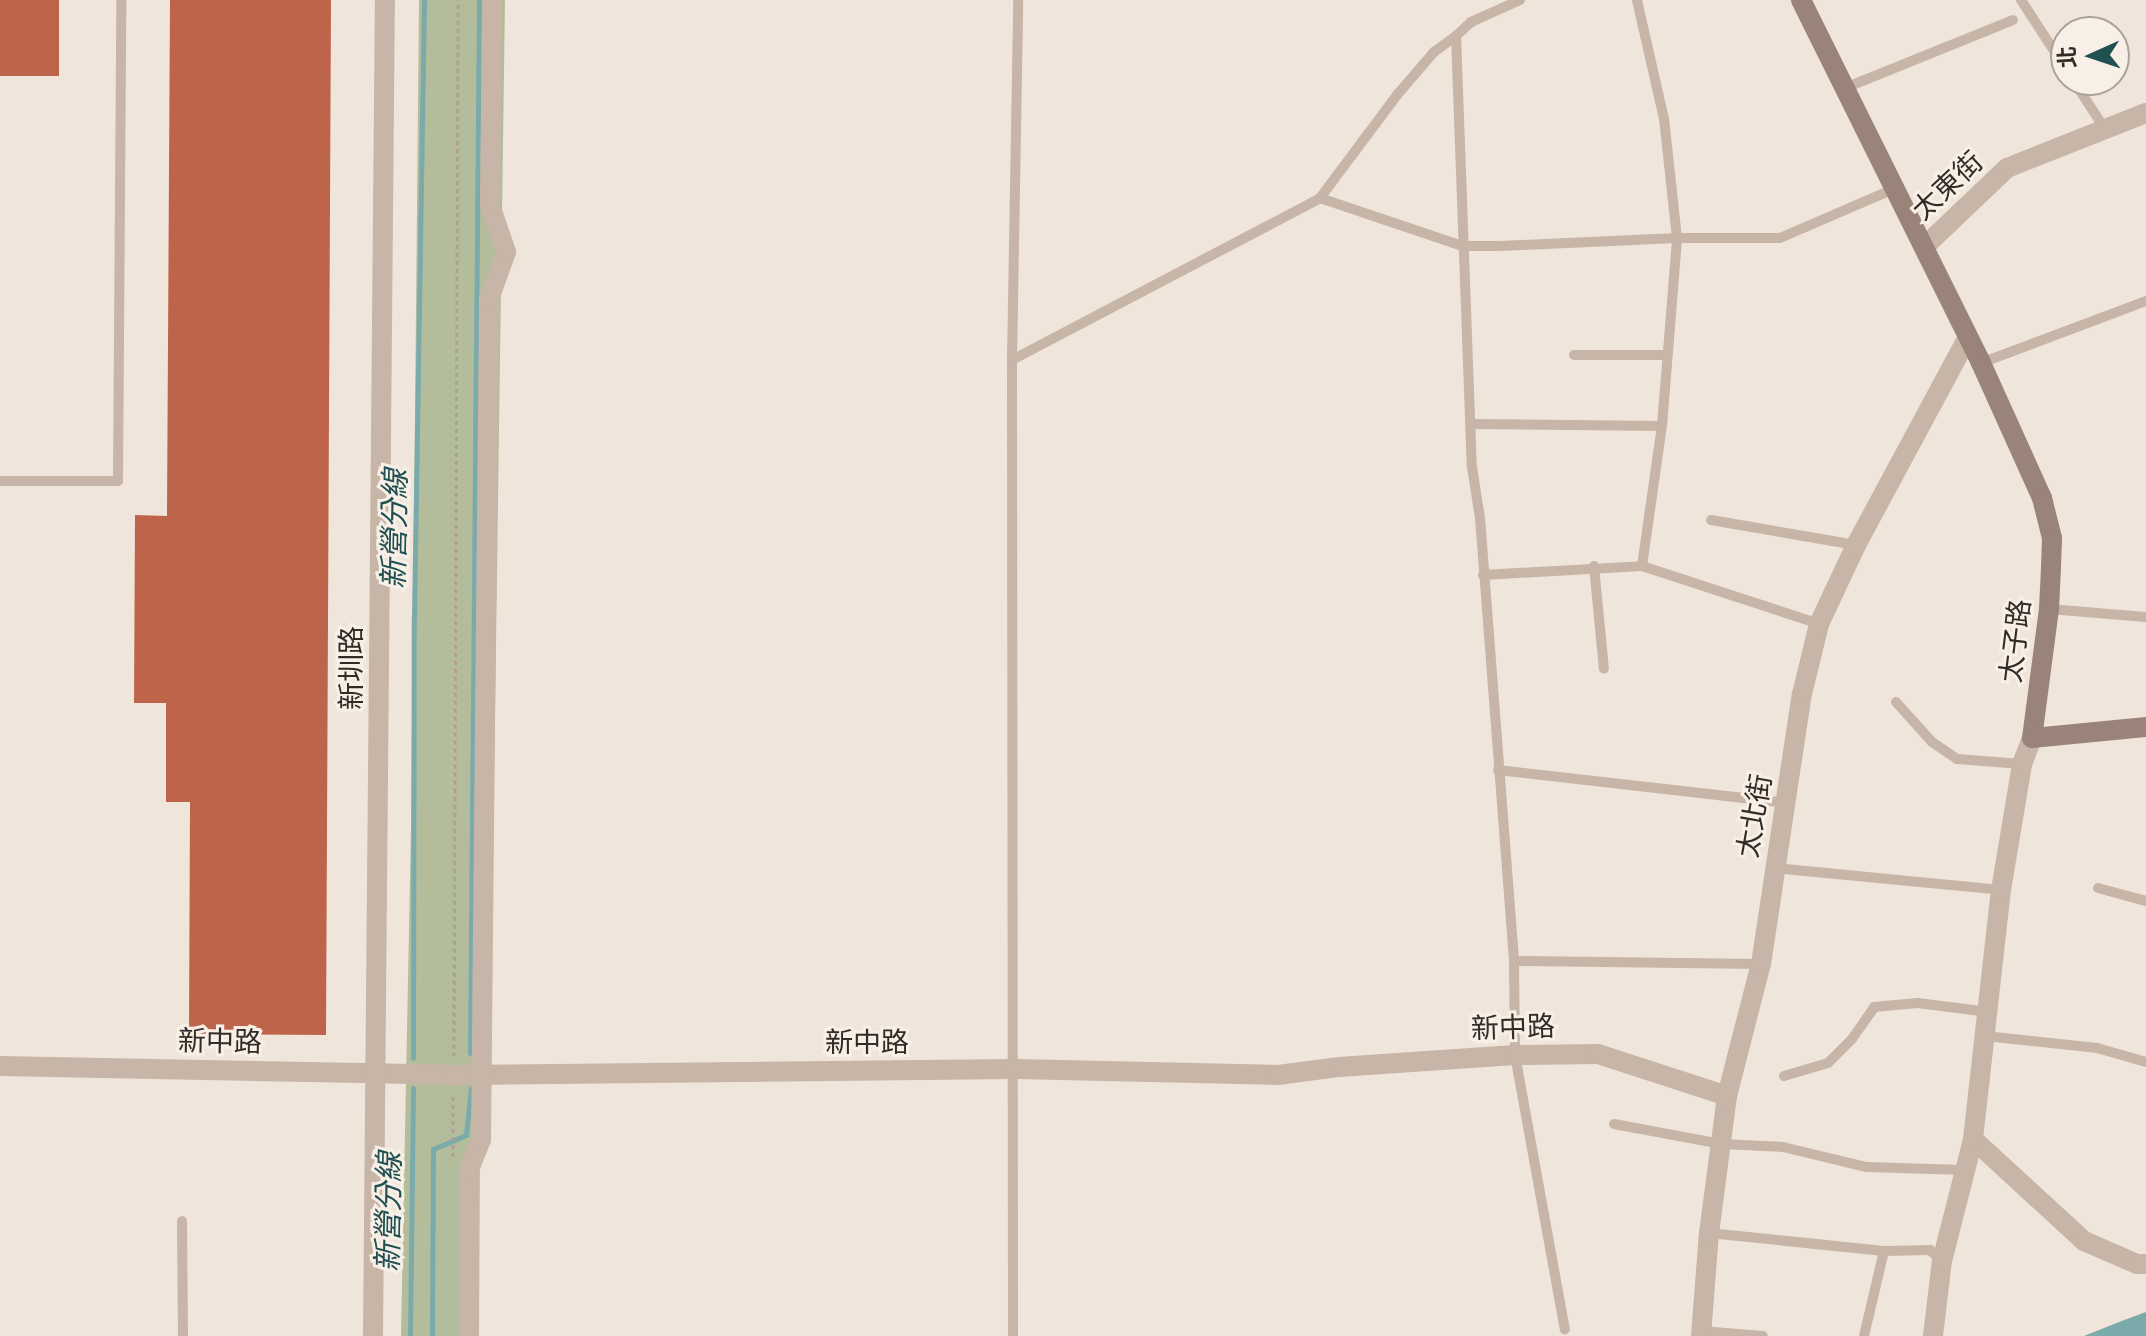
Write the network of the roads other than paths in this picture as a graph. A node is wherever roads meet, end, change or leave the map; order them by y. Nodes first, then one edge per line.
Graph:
1 (121, 0) edge
2 (385, 0) edge
3 (492, 0) edge
4 (1018, 0) edge
5 (1520, 0) edge
6 (1637, 0) edge
7 (1801, 0) edge
8 (2021, 0) edge
9 (2013, 20) dead end
10 (1456, 36) junction
11 (2050, 44) edge
12 (1845, 88) junction
13 (2083, 96) edge
14 (2146, 113) edge
15 (2105, 129) junction
16 (1894, 189) junction
17 (1320, 198) junction
18 (1677, 238) junction
19 (1463, 246) junction
20 (1924, 247) junction
21 (2146, 301) edge
22 (1968, 337) junction
23 (1574, 355) dead end
24 (1667, 355) junction
25 (1012, 360) junction
26 (1981, 363) junction
27 (1471, 424) junction
28 (1662, 426) junction
29 (0, 481) edge
30 (1711, 520) dead end
31 (1856, 545) junction
32 (1594, 566) junction
33 (1642, 566) junction
34 (1483, 575) junction
35 (2049, 609) junction
36 (2146, 617) edge
37 (1819, 624) junction
38 (1604, 669) dead end
39 (1896, 702) dead end
40 (2146, 727) edge
41 (2032, 738) junction
42 (2022, 764) junction
43 (1498, 770) junction
44 (1786, 803) junction
45 (1774, 868) junction
46 (2098, 888) dead end
47 (2001, 890) junction
48 (2146, 901) edge
49 (1514, 961) junction
50 (1761, 964) junction
51 (1989, 1012) junction
52 (1985, 1036) junction
53 (1515, 1055) junction
54 (2146, 1062) edge
55 (0, 1066) edge
56 (1014, 1069) junction
57 (377, 1072) junction
58 (480, 1074) junction
59 (1784, 1076) dead end
60 (1727, 1096) junction
61 (1614, 1124) dead end
62 (1973, 1139) junction
63 (1722, 1144) junction
64 (1965, 1170) junction
65 (182, 1221) dead end
66 (1709, 1233) junction
67 (1884, 1251) junction
68 (1942, 1261) junction
69 (2146, 1264) edge
70 (1565, 1329) dead end
71 (1701, 1334) edge
72 (183, 1336) edge
73 (373, 1336) edge
74 (469, 1336) edge
75 (1013, 1336) edge
76 (1763, 1336) edge
77 (1864, 1336) edge
78 (1933, 1336) edge

1 - 29 lane
2 - 57 street, 新圳路
3 - 58 street
4 - 25 lane
5 - 10 lane
6 - 18 lane
7 - 12 street, 太子路
8 - 11 lane
9 - 12 lane
10 - 17 lane
10 - 19 lane
12 - 16 street, 太子路
13 - 15 lane
14 - 15 street, 太東街
15 - 20 street, 太東街
16 - 18 lane
16 - 20 street, 太子路
17 - 19 lane
17 - 25 lane
18 - 19 lane
18 - 24 lane
19 - 27 lane
20 - 22 street, 太子路
21 - 26 lane
22 - 26 street, 太子路
22 - 31 street, 太北街
23 - 24 lane
24 - 28 lane
25 - 56 lane
26 - 35 street, 太子路
27 - 28 lane
27 - 34 lane
28 - 33 lane
30 - 31 lane
31 - 37 street, 太北街
32 - 33 lane
32 - 34 lane
32 - 38 lane
33 - 37 lane
34 - 43 lane
35 - 36 lane
35 - 41 street, 太子路
37 - 44 street, 太北街
39 - 42 lane
40 - 41 street
41 - 42 street, 太子路
42 - 47 street, 太子路
43 - 44 lane
43 - 49 lane
44 - 45 street, 太北街
45 - 47 lane
45 - 50 street, 太北街
46 - 48 lane
47 - 51 street, 太子路
49 - 50 lane
49 - 53 lane
50 - 60 street, 太北街
51 - 52 street, 太子路
51 - 59 lane
52 - 54 lane
52 - 62 street, 太子路
53 - 56 street, 新中路
53 - 60 street, 新中路
53 - 70 lane
55 - 57 street, 新中路
56 - 58 street, 新中路
56 - 75 lane
57 - 58 street, 新中路
57 - 73 street, 新圳路
58 - 74 street
60 - 63 street, 太北街
61 - 63 lane
62 - 64 street, 太子路
62 - 69 street
63 - 64 lane
63 - 66 street, 太北街
64 - 68 street, 太子路
65 - 72 lane
66 - 67 lane
66 - 71 street, 太北街
67 - 68 lane
67 - 77 lane
68 - 78 street, 太子路
71 - 76 lane

